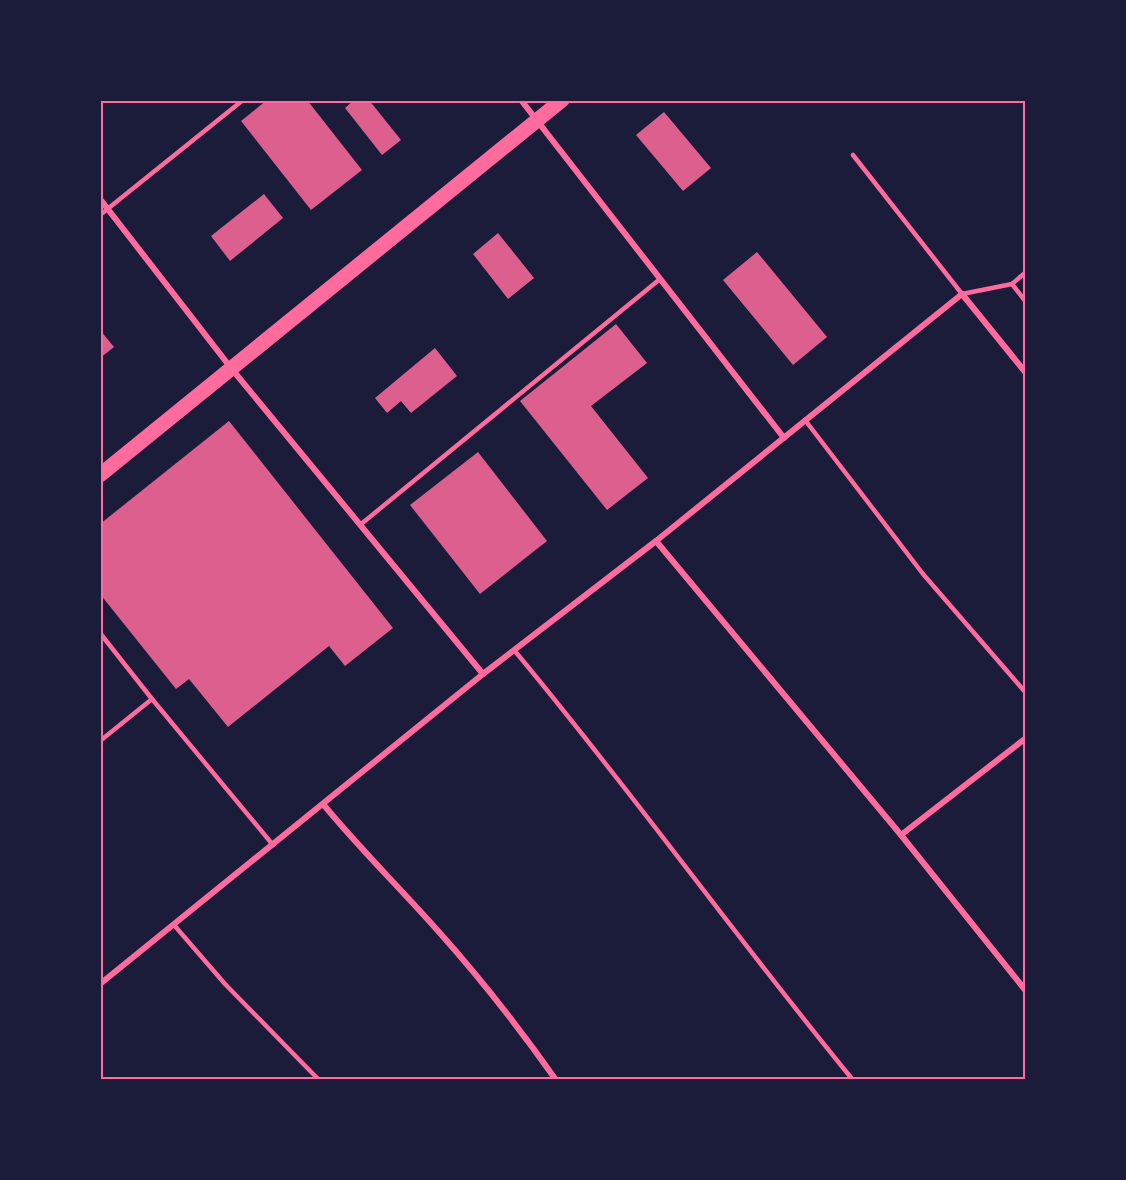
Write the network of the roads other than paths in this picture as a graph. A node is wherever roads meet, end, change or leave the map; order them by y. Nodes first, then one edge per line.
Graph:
1 (243, 100) edge
2 (521, 100) edge
3 (562, 100) edge
4 (537, 120) junction
5 (853, 155) dead end
6 (100, 199) edge
7 (108, 209) junction
8 (100, 215) edge
9 (1026, 272) edge
10 (660, 279) junction
11 (1012, 284) junction
12 (962, 294) junction
13 (1026, 302) edge
14 (231, 368) junction
15 (1026, 373) edge
16 (805, 420) junction
17 (784, 438) junction
18 (100, 475) edge
19 (360, 525) junction
20 (656, 541) junction
21 (100, 633) edge
22 (514, 650) junction
23 (483, 674) junction
24 (1026, 693) edge
25 (152, 699) junction
26 (1026, 738) edge
27 (100, 741) edge
28 (323, 804) junction
29 (901, 835) junction
30 (273, 845) junction
31 (174, 925) junction
32 (100, 984) edge
33 (1026, 991) edge
34 (319, 1080) edge
35 (555, 1080) edge
36 (853, 1080) edge

1 - 7 lane
2 - 4 street
3 - 4 main road
4 - 10 street
4 - 14 main road
5 - 12 lane
6 - 7 street
7 - 8 lane
7 - 14 street
9 - 11 lane
10 - 17 street
10 - 19 lane
11 - 12 lane
11 - 13 lane
12 - 15 street
12 - 16 street
14 - 18 main road
14 - 19 street
16 - 17 street
16 - 24 lane
17 - 20 street
19 - 23 street
20 - 22 street
20 - 29 street
21 - 25 lane
22 - 23 street
22 - 36 lane
23 - 28 street
25 - 27 lane
25 - 30 lane
26 - 29 street
28 - 30 street
28 - 35 street
29 - 33 street
30 - 31 street
31 - 32 street
31 - 34 lane

